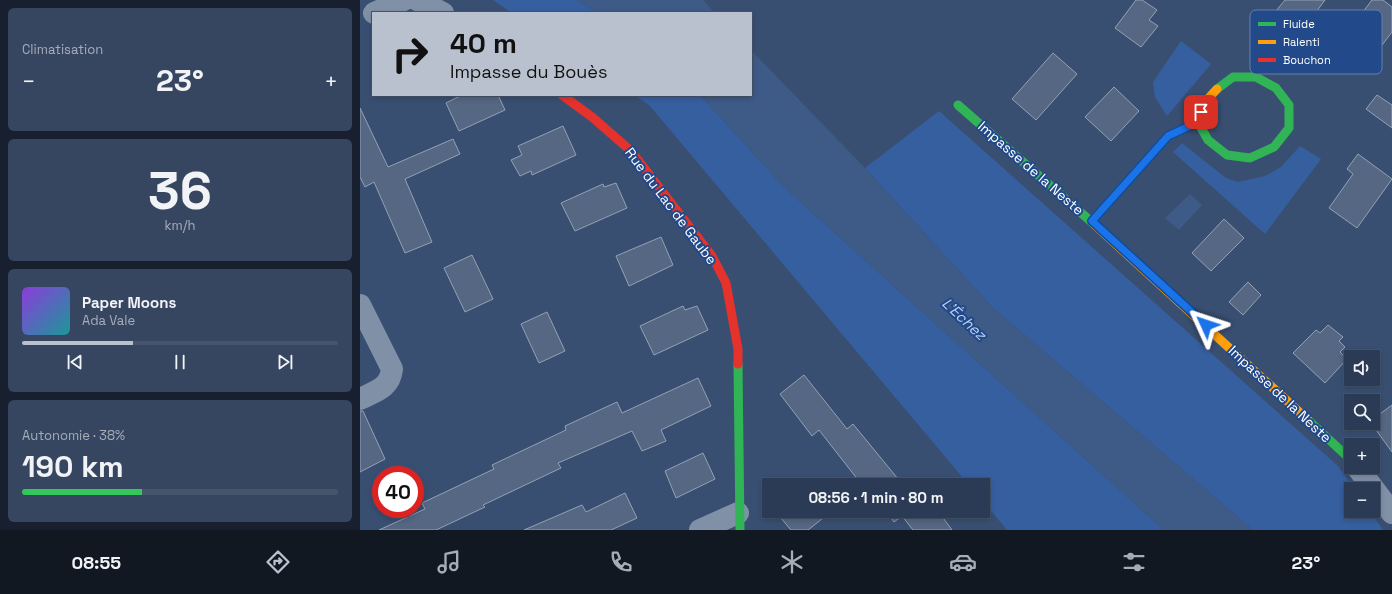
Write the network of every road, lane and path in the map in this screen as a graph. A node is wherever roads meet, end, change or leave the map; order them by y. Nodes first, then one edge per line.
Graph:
1 (404, 0) edge
2 (417, 0) edge
3 (375, 12) edge
4 (441, 12) edge
5 (372, 13) edge
6 (360, 19) edge
7 (563, 96) edge
8 (958, 105) dead end
9 (1198, 122) junction
10 (1092, 221) junction
11 (360, 305) edge
12 (360, 399) edge
13 (1344, 453) edge
14 (1362, 474) edge
15 (1392, 514) edge
16 (739, 521) edge
17 (700, 530) edge

1 - 3 street
2 - 4 street
5 - 6 street
7 - 16 street, Rue du Lac de Gaube
8 - 10 street, Impasse de la Neste
9 - 9 street
9 - 10 street
10 - 13 street, Impasse de la Neste
11 - 12 street
14 - 15 street
16 - 17 street

